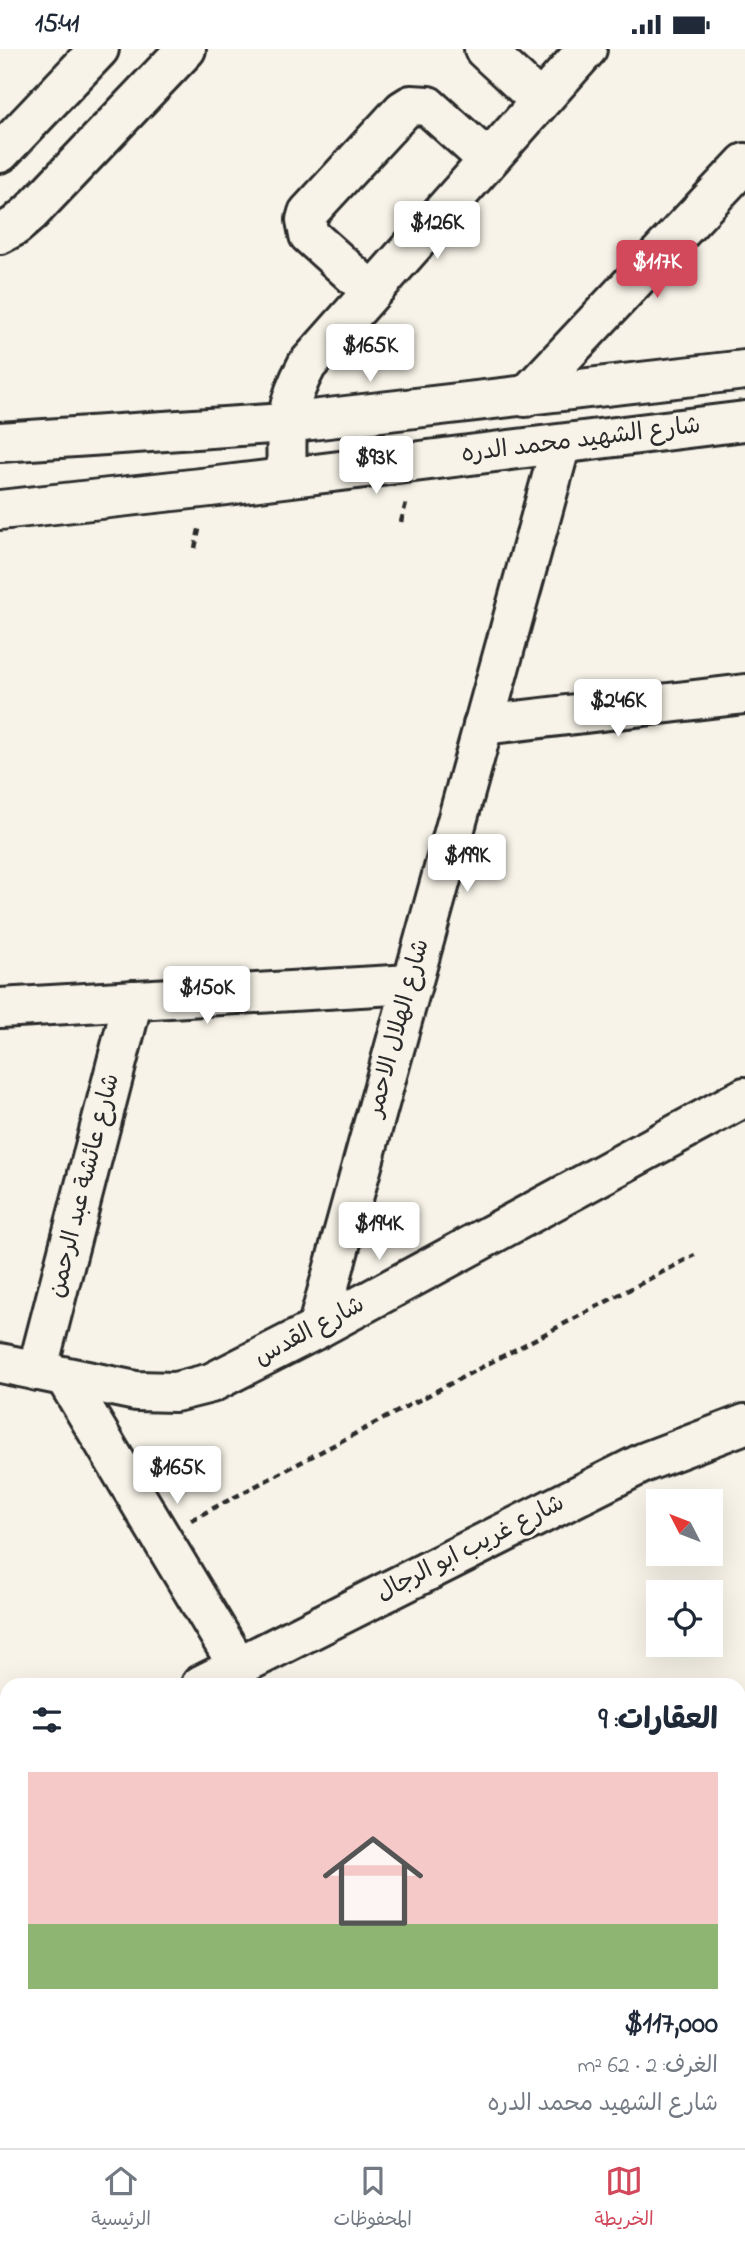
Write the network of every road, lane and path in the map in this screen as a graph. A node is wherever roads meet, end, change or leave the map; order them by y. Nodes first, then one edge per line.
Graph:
1 (99, 49) edge
2 (186, 49) edge
3 (484, 49) edge
4 (587, 49) edge
5 (540, 101) junction
6 (0, 153) edge
7 (488, 160) junction
8 (745, 163) edge
9 (0, 233) edge
10 (370, 291) junction
11 (745, 370) edge
12 (525, 397) junction
13 (745, 421) edge
14 (285, 423) junction
15 (0, 442) edge
16 (561, 444) junction
17 (287, 477) junction
18 (0, 510) edge
19 (745, 694) edge
20 (483, 725) junction
21 (411, 984) junction
22 (133, 1000) junction
23 (0, 1008) edge
24 (745, 1097) edge
25 (695, 1255) dead end
26 (317, 1329) junction
27 (0, 1363) edge
28 (51, 1374) junction
29 (745, 1424) edge
30 (160, 1536) junction
31 (238, 1666) junction
32 (215, 1678) edge

1 - 6 street
2 - 9 street
3 - 5 street
4 - 5 street
5 - 7 street
7 - 10 street
7 - 10 street
8 - 12 street
10 - 14 street
11 - 12 street, شارع الشهيد محمد الدره
12 - 14 street, شارع الشهيد محمد الدره
13 - 16 street, شارع الشهيد محمد الدره
14 - 15 street, شارع الشهيد محمد الدره
14 - 17 street
16 - 17 street, شارع الشهيد محمد الدره
16 - 20 street, شارع الهلال الاحمر
17 - 18 street, شارع الشهيد محمد الدره
19 - 20 street
20 - 21 street, شارع الهلال الاحمر
21 - 22 street
21 - 26 street, شارع الهلال الاحمر
22 - 23 street
22 - 28 street, شارع عائشة عبد الرحمن
24 - 26 street, شارع القدس
25 - 30 path
26 - 28 street, شارع القدس
27 - 28 street, شارع القدس
28 - 30 street
29 - 31 street, شارع غريب ابو الرجال
30 - 31 street
31 - 32 street, شارع غريب ابو الرجال

